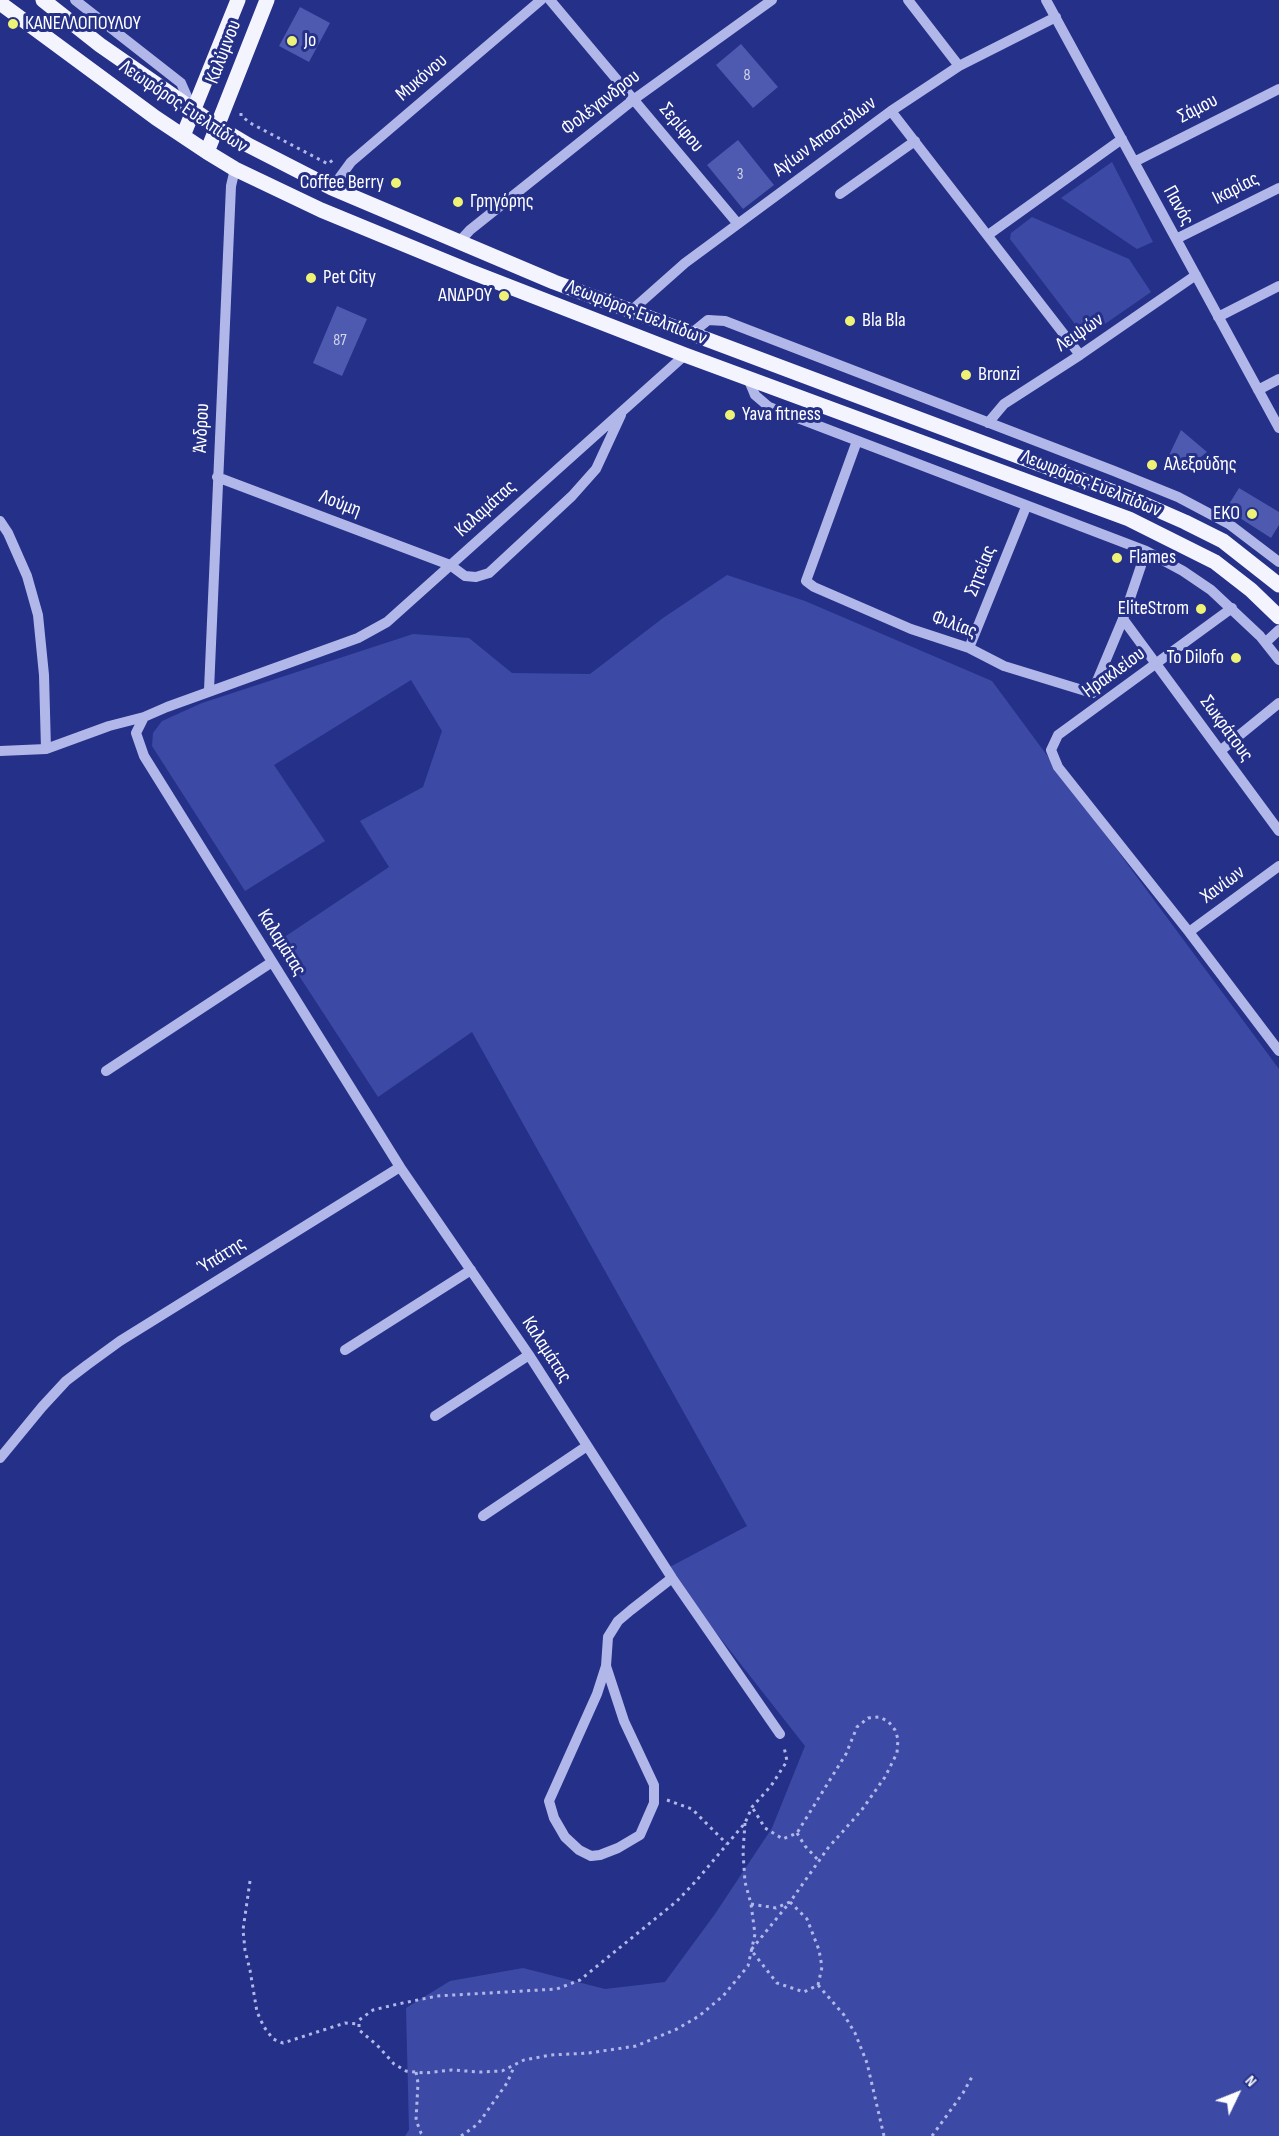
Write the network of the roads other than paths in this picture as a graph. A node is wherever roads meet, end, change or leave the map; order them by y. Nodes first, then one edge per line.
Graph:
1 (43, 0) edge
2 (75, 0) edge
3 (238, 0) edge
4 (267, 0) edge
5 (541, 0) edge
6 (550, 0) edge
7 (772, 0) edge
8 (909, 0) edge
9 (1046, 0) edge
10 (0, 3) edge
11 (1056, 17) junction
12 (959, 66) junction
13 (1279, 89) edge
14 (633, 100) junction
15 (194, 111) junction
16 (891, 111) junction
17 (218, 127) junction
18 (183, 136) junction
19 (1122, 139) junction
20 (915, 141) junction
21 (207, 152) junction
22 (1134, 162) junction
23 (235, 169) junction
24 (332, 188) junction
25 (1279, 188) edge
26 (840, 194) dead end
27 (738, 224) junction
28 (988, 235) junction
29 (1176, 239) junction
30 (459, 242) junction
31 (1196, 275) junction
32 (1279, 286) edge
33 (632, 310) junction
34 (1218, 317) junction
35 (692, 333) junction
36 (685, 355) junction
37 (1080, 355) junction
38 (748, 378) junction
39 (1279, 379) edge
40 (1258, 390) junction
41 (622, 411) junction
42 (988, 423) junction
43 (1279, 428) edge
44 (857, 441) junction
45 (218, 477) junction
46 (1143, 483) junction
47 (1135, 500) junction
48 (1026, 507) junction
49 (0, 521) edge
50 (1146, 551) junction
51 (1279, 562) edge
52 (450, 565) junction
53 (1279, 585) edge
54 (1232, 608) junction
55 (1279, 617) edge
56 (1123, 619) junction
57 (1279, 630) edge
58 (1266, 642) junction
59 (969, 648) junction
60 (1279, 660) edge
61 (1157, 664) junction
62 (209, 690) junction
63 (1092, 693) junction
64 (1104, 703) junction
65 (1279, 703) edge
66 (144, 717) junction
67 (46, 748) junction
68 (0, 751) edge
69 (1220, 751) junction
70 (1279, 831) edge
71 (1279, 866) edge
72 (1189, 932) junction
73 (272, 962) junction
74 (1279, 1051) edge
75 (106, 1071) dead end
76 (400, 1167) junction
77 (471, 1270) junction
78 (345, 1350) dead end
79 (529, 1355) junction
80 (435, 1416) dead end
81 (587, 1446) junction
82 (0, 1458) edge
83 (483, 1516) dead end
84 (672, 1578) junction
85 (606, 1666) junction
86 (780, 1734) road end

1 - 15 main road, Λεωφόρος Ευελπίδων
2 - 15 street
3 - 15 main road, Καλύμνου
4 - 17 main road, Καλύμνου
5 - 24 street, Μυκόνου
6 - 14 street, Σερίφου
7 - 14 street, Φολέγανδρου
8 - 12 street
9 - 11 street, Πανός
10 - 18 main road, Λεωφόρος Ευελπίδων
11 - 12 street, Αγίων Αποστόλων
11 - 19 street, Πανός
12 - 16 street, Αγίων Αποστόλων
13 - 22 street, Σάμου
14 - 27 street, Σερίφου
14 - 30 street, Φολέγανδρου
15 - 17 main road, Λεωφόρος Ευελπίδων
15 - 18 main road, Καλύμνου
16 - 20 street
16 - 27 street, Αγίων Αποστόλων
17 - 21 main road, Καλύμνου
17 - 24 main road, Λεωφόρος Ευελπίδων
18 - 21 main road, Λεωφόρος Ευελπίδων
19 - 22 street, Πανός
19 - 28 street
20 - 26 street
20 - 28 street
21 - 23 main road, Λεωφόρος Ευελπίδων
22 - 29 street, Πανός
23 - 36 main road, Λεωφόρος Ευελπίδων
23 - 45 street, Άνδρου
24 - 30 main road, Λεωφόρος Ευελπίδων
25 - 29 street, Ικαρίας
27 - 33 street, Αγίων Αποστόλων
28 - 37 street
29 - 31 street, Πανός
30 - 33 main road, Λεωφόρος Ευελπίδων
31 - 34 street, Πανός
31 - 37 street, Λειψών
32 - 34 street
33 - 35 main road, Λεωφόρος Ευελπίδων
34 - 40 street, Πανός
35 - 42 street
35 - 47 main road, Λεωφόρος Ευελπίδων
36 - 38 main road, Λεωφόρος Ευελπίδων
36 - 41 street, Καλαμάτας
37 - 42 street, Λειψών
38 - 44 street
38 - 55 main road, Λεωφόρος Ευελπίδων
39 - 40 street
40 - 43 street, Πανός
41 - 52 street, Καλαμάτας
41 - 52 street, Λούμη
42 - 46 street
44 - 48 street
44 - 59 street, Φιλίας
45 - 52 street, Λούμη
45 - 62 street, Άνδρου
46 - 47 street
46 - 51 street
47 - 53 main road, Λεωφόρος Ευελπίδων
48 - 50 street
48 - 59 street, Σητείας
49 - 67 street
50 - 54 street
50 - 56 street
52 - 62 street, Καλαμάτας
54 - 58 street
54 - 61 street, Ηρακλείου
56 - 61 street, Σωκράτους
56 - 63 street
57 - 58 street
58 - 60 street
59 - 63 street, Φιλίας
61 - 64 street, Ηρακλείου
61 - 69 street, Σωκράτους
62 - 66 street, Καλαμάτας
63 - 64 street
64 - 72 street, Ηρακλείου
65 - 69 street
66 - 67 street
66 - 73 street, Καλαμάτας
67 - 68 street
69 - 70 street, Σωκράτους
71 - 72 street, Χανίων
72 - 74 street
73 - 75 street
73 - 76 street, Καλαμάτας
76 - 77 street, Καλαμάτας
76 - 82 street, Ύπάτης
77 - 78 street
77 - 79 street, Καλαμάτας
79 - 80 street
79 - 81 street, Καλαμάτας
81 - 83 street
81 - 84 street, Καλαμάτας
84 - 85 street
84 - 86 street, Καλαμάτας
85 - 85 street

